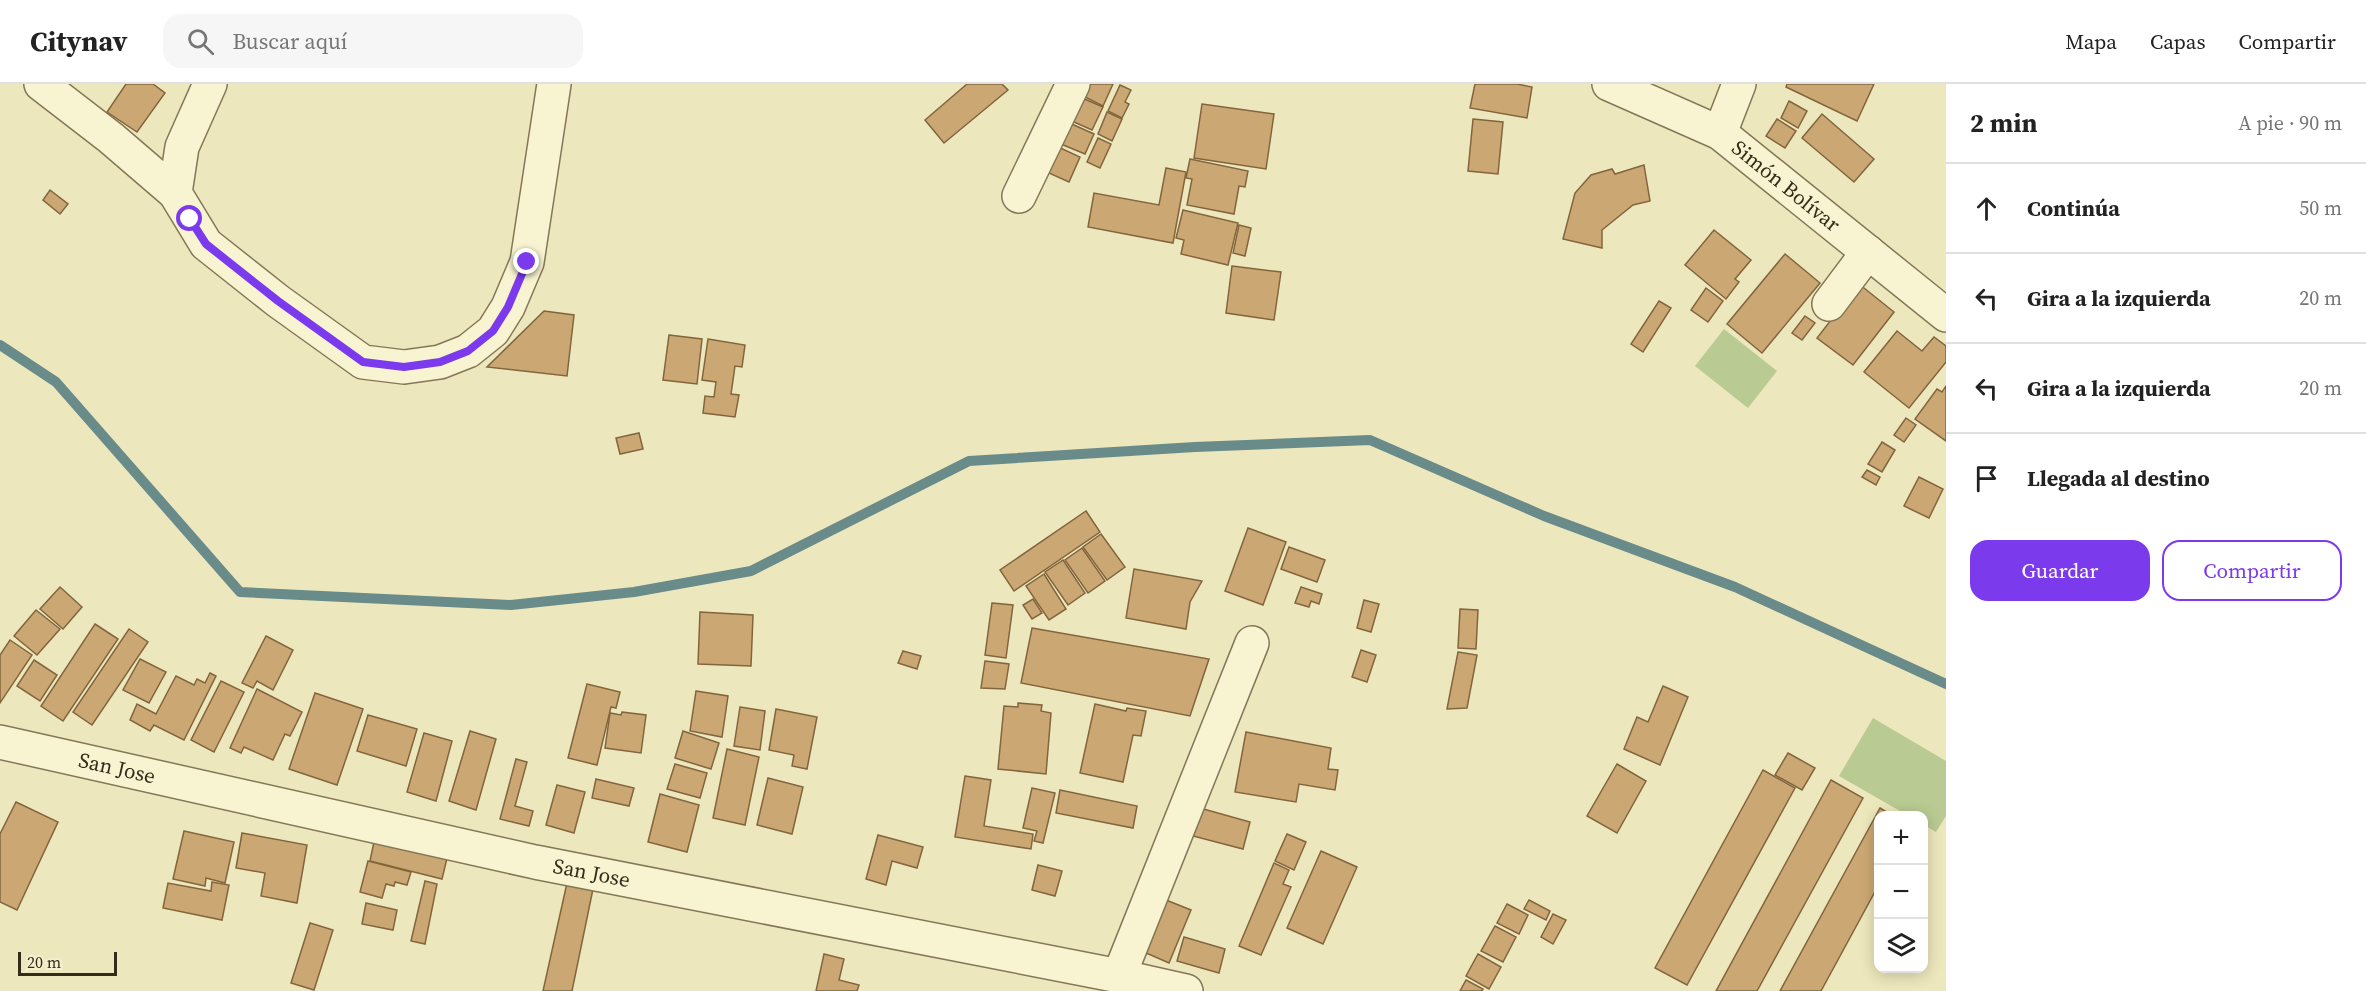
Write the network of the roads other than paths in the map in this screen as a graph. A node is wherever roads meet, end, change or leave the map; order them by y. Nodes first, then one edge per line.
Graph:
1 (41, 84) edge
2 (210, 84) edge
3 (554, 84) edge
4 (1073, 84) edge
5 (1609, 84) edge
6 (1738, 84) edge
7 (1720, 133) junction
8 (175, 193) junction
9 (1019, 196) dead end
10 (1868, 252) junction
11 (1829, 304) dead end
12 (1946, 315) edge
13 (1252, 643) dead end
14 (0, 742) edge
15 (1119, 976) junction
16 (1186, 991) edge

1 - 8 street
2 - 8 street
3 - 8 street
4 - 9 street
5 - 7 street, Simón Bolívar
6 - 7 street
7 - 10 street, Simón Bolívar
10 - 11 street
10 - 12 street, Simón Bolívar
13 - 15 street
14 - 15 street, San Jose
15 - 16 street, San Jose

